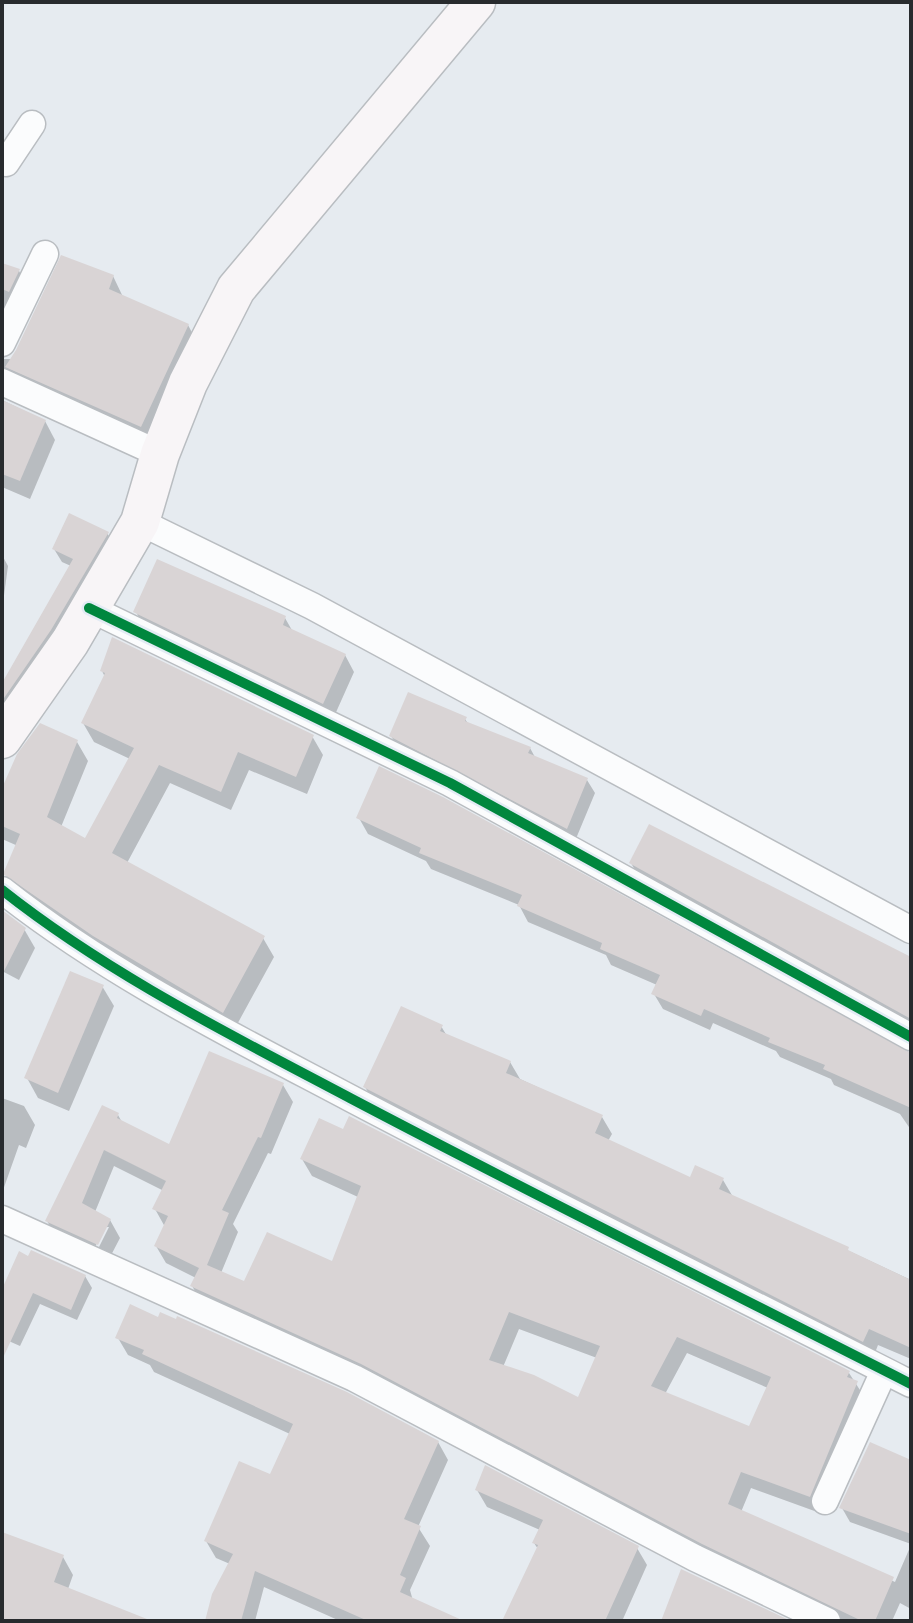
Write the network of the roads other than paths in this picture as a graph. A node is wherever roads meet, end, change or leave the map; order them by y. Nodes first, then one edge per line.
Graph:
1 (476, 2) edge
2 (32, 124) dead end
3 (2, 161) edge
4 (45, 254) dead end
5 (2, 343) edge
6 (2, 382) edge
7 (160, 454) junction
8 (140, 522) junction
9 (89, 608) junction
10 (2, 739) edge
11 (2, 890) edge
12 (911, 930) edge
13 (911, 1037) edge
14 (2, 1219) edge
15 (884, 1371) junction
16 (911, 1384) edge
17 (825, 1501) dead end
18 (827, 1621) edge

1 - 7 main road
2 - 3 street
4 - 5 street
6 - 7 street
7 - 8 main road
8 - 9 main road
8 - 12 street
9 - 10 main road
9 - 13 street
11 - 15 street
14 - 18 street
15 - 16 street
15 - 17 street

